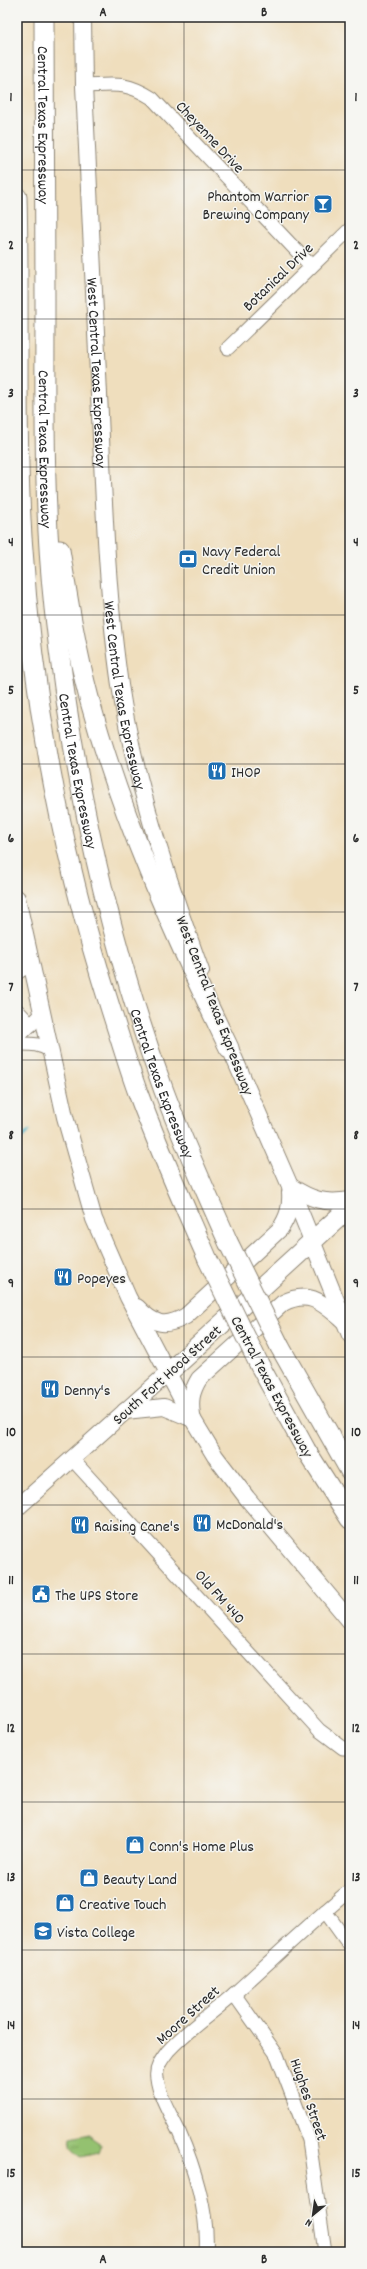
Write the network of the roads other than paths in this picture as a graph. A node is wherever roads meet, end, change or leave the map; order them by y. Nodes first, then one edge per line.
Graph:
1 (44, 17) edge
2 (83, 17) edge
3 (84, 86) junction
4 (17, 197) edge
5 (17, 214) edge
6 (350, 229) edge
7 (311, 266) junction
8 (228, 348) dead end
9 (47, 504) junction
10 (17, 898) edge
11 (30, 960) junction
12 (17, 973) edge
13 (17, 1010) edge
14 (42, 1014) junction
15 (31, 1025) junction
16 (17, 1038) edge
17 (17, 1044) edge
18 (229, 1048) junction
19 (50, 1051) junction
20 (290, 1186) junction
21 (350, 1200) edge
22 (350, 1207) edge
23 (313, 1241) junction
24 (128, 1297) junction
25 (347, 1328) edge
26 (168, 1373) junction
27 (125, 1411) junction
28 (193, 1419) junction
29 (306, 1450) junction
30 (72, 1459) junction
31 (350, 1471) edge
32 (17, 1508) edge
33 (350, 1519) edge
34 (350, 1533) edge
35 (350, 1621) edge
36 (350, 1748) edge
37 (350, 1890) edge
38 (325, 1911) junction
39 (350, 1946) edge
40 (234, 1994) junction
41 (206, 2252) edge
42 (325, 2252) edge

1 - 9 highway, Central Texas Expressway
2 - 3 main road, West Central Texas Expressway
3 - 7 street, Cheyenne Drive
3 - 18 main road, West Central Texas Expressway
4 - 5 highway, Central Texas Expressway
5 - 29 highway, Central Texas Expressway, bridge
6 - 7 street, Botanical Drive
7 - 8 street, Botanical Drive
9 - 18 highway
9 - 31 highway, Central Texas Expressway, bridge
10 - 11 main road
11 - 12 street
11 - 14 main road
13 - 15 street
14 - 15 street
14 - 19 main road
15 - 16 street
17 - 19 street
18 - 20 main road, West Central Texas Expressway
19 - 24 main road
20 - 21 main road
20 - 23 main road, West Central Texas Expressway
20 - 24 main road
22 - 23 highway, South Fort Hood Street
23 - 25 main road, West Central Texas Expressway
23 - 26 highway, South Fort Hood Street
24 - 26 main road
25 - 28 main road
26 - 27 main road, South Fort Hood Street
26 - 28 main road
27 - 28 main road
27 - 30 main road, South Fort Hood Street
28 - 35 main road
29 - 33 highway, Central Texas Expressway
29 - 34 highway
30 - 32 main road, South Fort Hood Street
30 - 36 street, Old FM 440
37 - 38 street, Moore Street
38 - 39 street
38 - 40 street, Moore Street
40 - 41 street, Moore Street
40 - 42 street, Hughes Street

